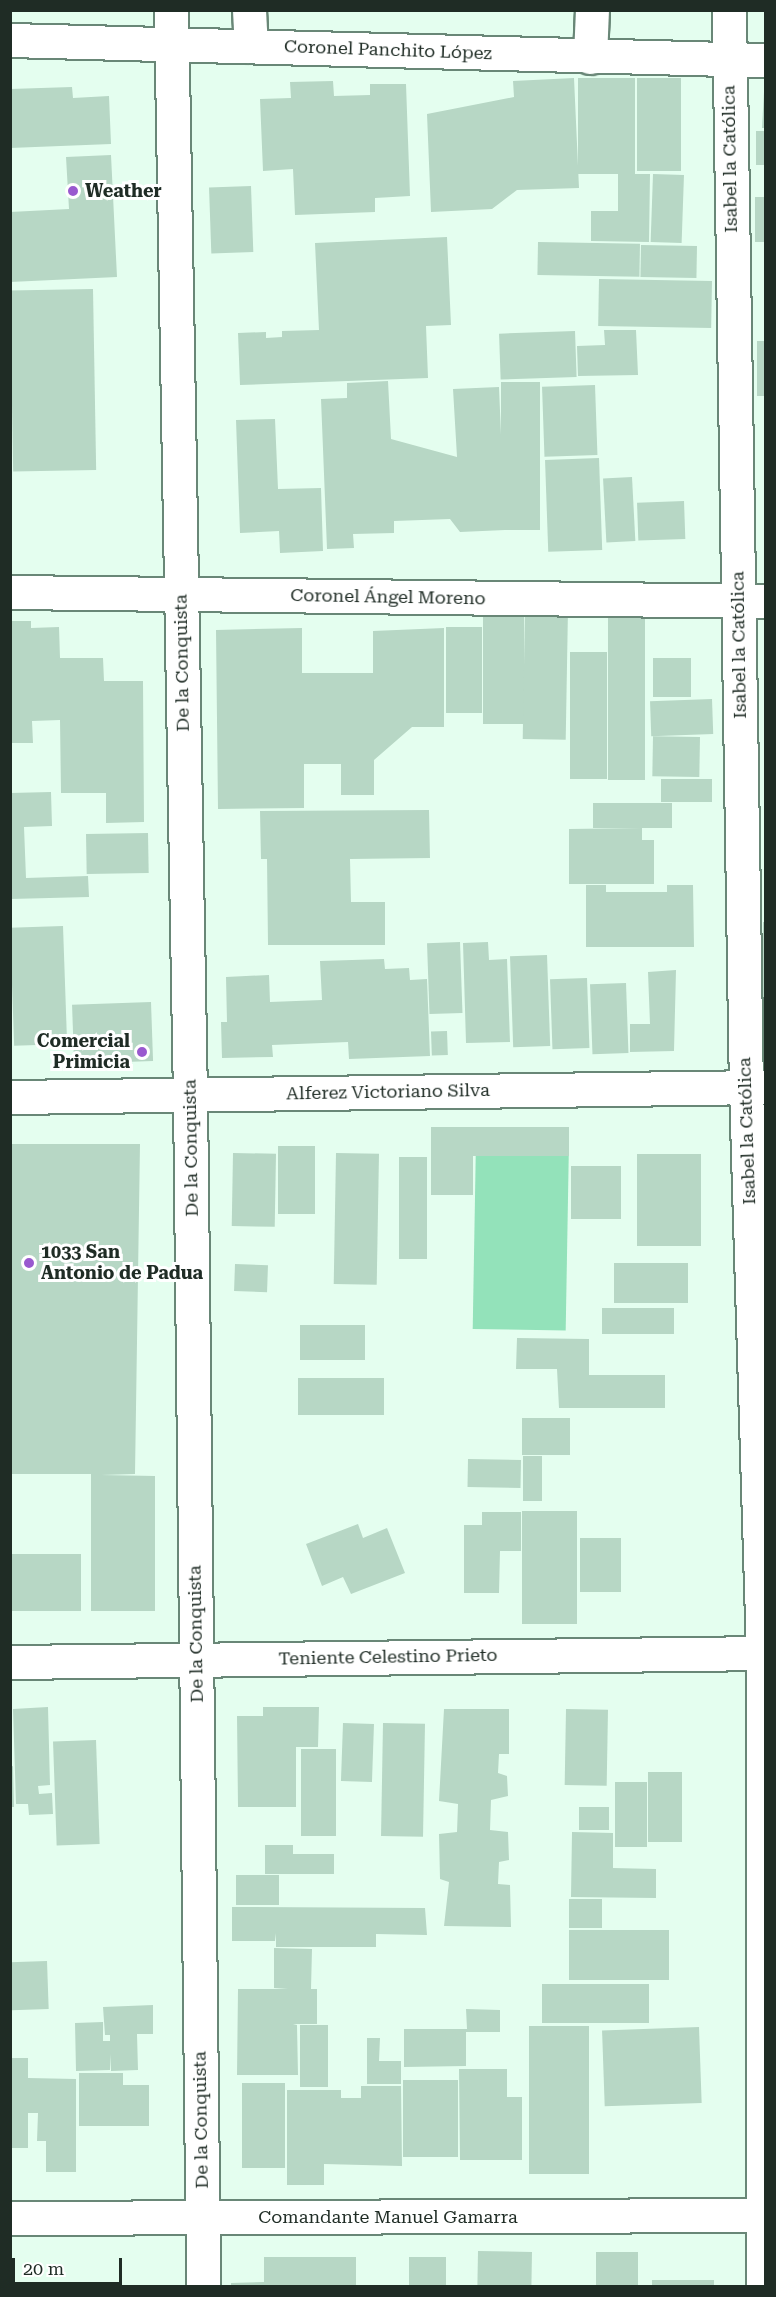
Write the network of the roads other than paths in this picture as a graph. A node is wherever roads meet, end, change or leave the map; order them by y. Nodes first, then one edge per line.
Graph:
1 (171, 10) edge
2 (249, 10) edge
3 (592, 10) edge
4 (729, 10) edge
5 (10, 40) edge
6 (172, 43) junction
7 (251, 46) junction
8 (590, 57) junction
9 (728, 59) junction
10 (765, 60) edge
11 (10, 592) edge
12 (180, 594) junction
13 (752, 601) edge
14 (756, 1087) edge
15 (190, 1095) junction
16 (10, 1097) edge
17 (764, 1653) edge
18 (196, 1660) junction
19 (10, 1662) edge
20 (764, 2215) edge
21 (202, 2217) junction
22 (10, 2218) edge
23 (202, 2286) edge
24 (763, 2286) edge

1 - 6 street, De la Conquista
2 - 7 street
3 - 8 street
4 - 9 street, Isabel la Católica
5 - 6 street, Coronel Panchito López
6 - 7 street, Coronel Panchito López
6 - 12 street, De la Conquista
7 - 8 street, Coronel Panchito López
8 - 9 street, Coronel Panchito López
9 - 10 street, Coronel Panchito López
9 - 13 street, Isabel la Católica
11 - 12 street, Coronel Ángel Moreno
12 - 13 street, Coronel Ángel Moreno
12 - 15 street, De la Conquista
13 - 14 street, Isabel la Católica
14 - 15 street, Alferez Victoriano Silva
14 - 17 street, Isabel la Católica
15 - 16 street, Alferez Victoriano Silva
15 - 18 street, De la Conquista
17 - 18 street, Teniente Celestino Prieto
17 - 20 street, Isabel la Católica
18 - 19 street, Teniente Celestino Prieto
18 - 21 street, De la Conquista
20 - 21 street, Comandante Manuel Gamarra
20 - 24 street, Isabel la Católica
21 - 22 street, Comandante Manuel Gamarra
21 - 23 street, De la Conquista

